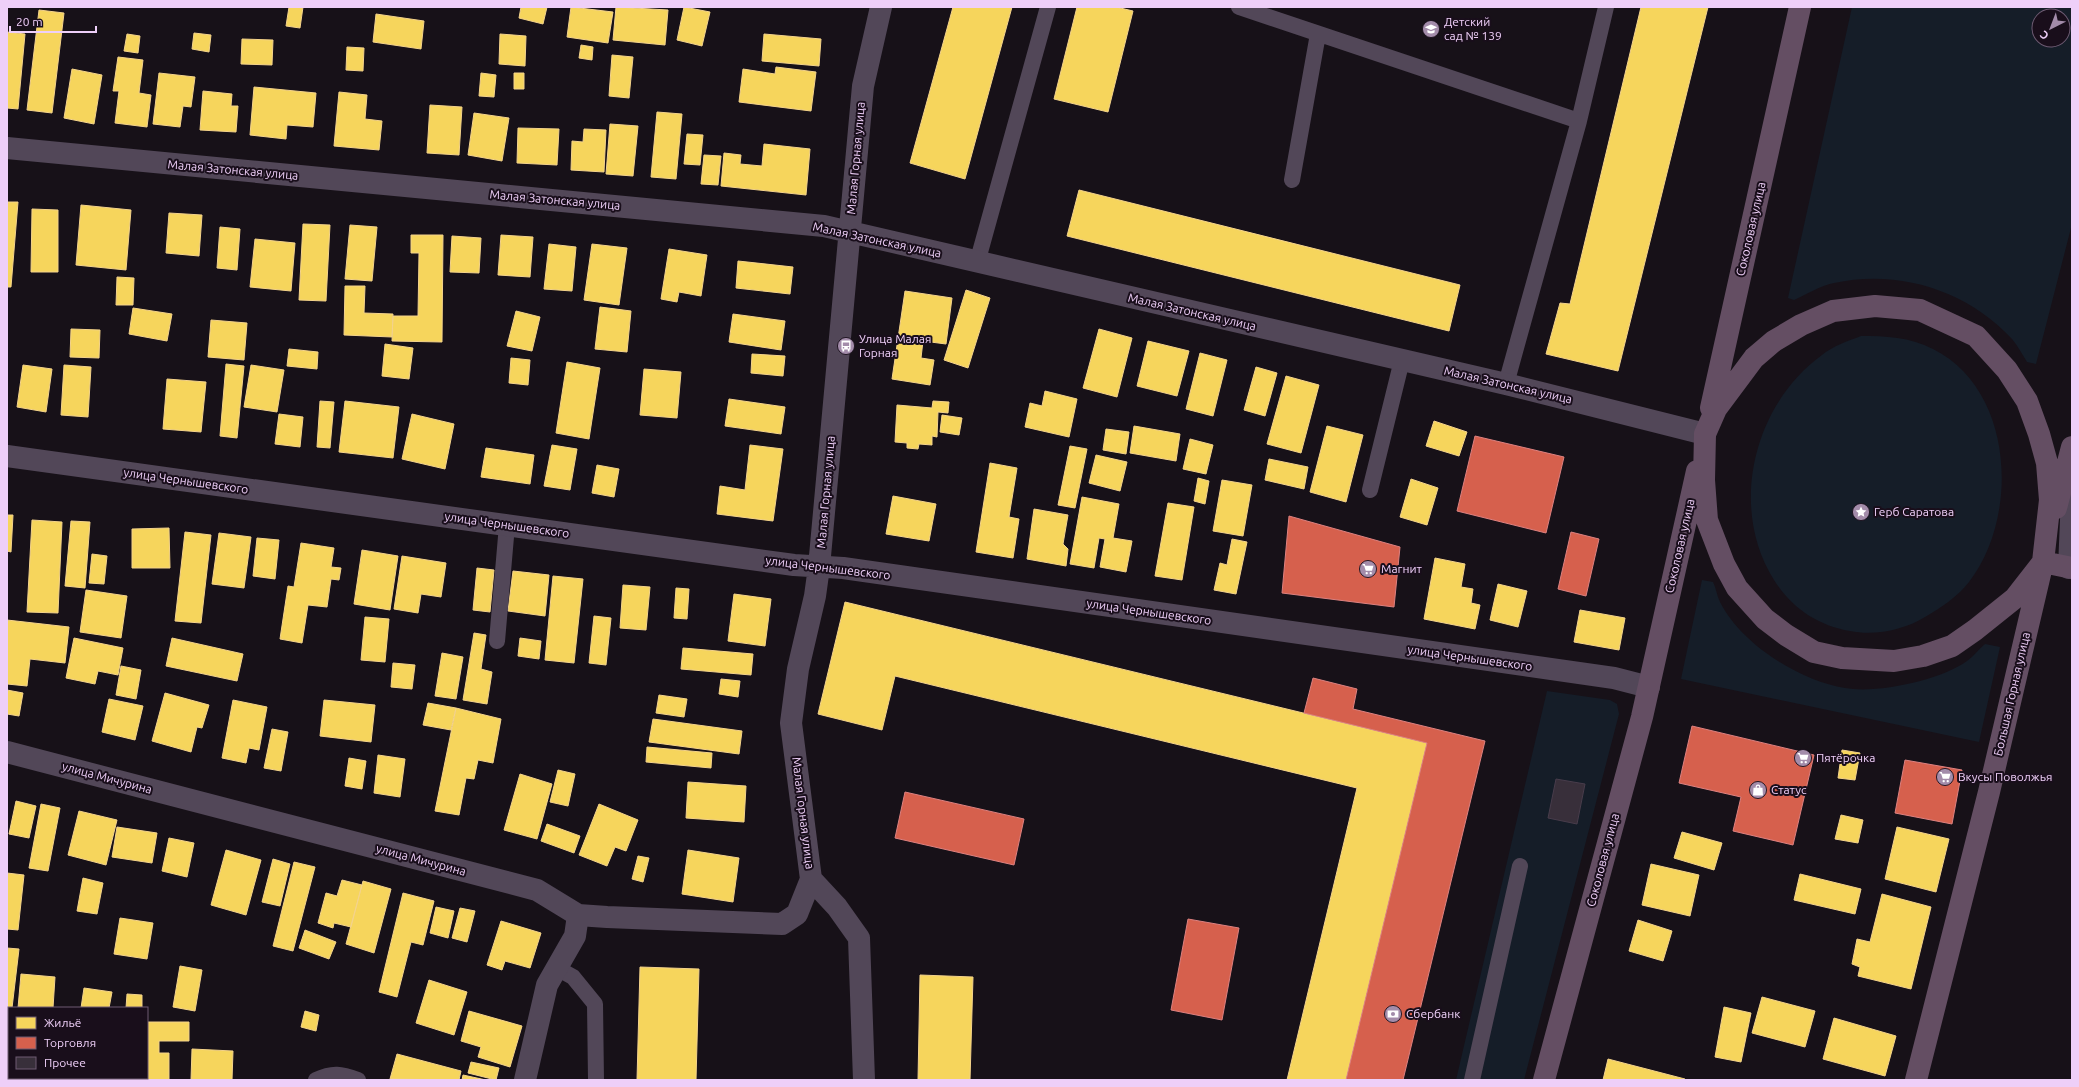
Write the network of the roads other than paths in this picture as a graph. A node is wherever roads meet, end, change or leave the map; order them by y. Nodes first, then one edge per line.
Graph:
1 (881, 7) edge
2 (1048, 7) edge
3 (1239, 7) edge
4 (1606, 7) edge
5 (1800, 7) edge
6 (1318, 34) junction
7 (1579, 121) junction
8 (7, 148) edge
9 (1292, 180) dead end
10 (850, 233) junction
11 (977, 263) junction
12 (1402, 360) junction
13 (1506, 384) junction
14 (1705, 434) junction
15 (2072, 447) edge
16 (7, 456) edge
17 (1370, 490) dead end
18 (2072, 496) edge
19 (507, 525) junction
20 (2043, 562) junction
21 (819, 567) junction
22 (2070, 568) edge
23 (497, 642) dead end
24 (1649, 687) junction
25 (7, 752) edge
26 (1520, 866) dead end
27 (811, 879) junction
28 (578, 914) junction
29 (555, 967) junction
30 (316, 1080) edge
31 (358, 1080) edge
32 (525, 1080) edge
33 (596, 1080) edge
34 (864, 1080) edge
35 (1472, 1080) edge
36 (1544, 1080) edge
37 (1916, 1080) edge

1 - 10 street, Малая Горная улица
2 - 11 lane
3 - 6 lane
4 - 7 lane
5 - 14 main road, Соколовая улица
6 - 7 lane
6 - 9 lane
7 - 13 lane
8 - 10 street, Малая Затонская улица
10 - 11 street, Малая Затонская улица
10 - 21 street, Малая Горная улица
11 - 12 street, Малая Затонская улица
12 - 13 street, Малая Затонская улица
12 - 17 lane
13 - 14 street, Малая Затонская улица
14 - 20 main road
14 - 20 main road
14 - 24 main road, Соколовая улица
15 - 20 main road, Большая Горная улица
16 - 19 street, улица Чернышевского
18 - 22 street
19 - 21 street, улица Чернышевского
19 - 23 lane
20 - 22 main road
20 - 37 main road, Большая Горная улица
21 - 24 street, улица Чернышевского
21 - 27 street, Малая Горная улица
24 - 36 main road, Соколовая улица
25 - 28 street, улица Мичурина
26 - 35 lane
27 - 28 street, улица Мичурина
27 - 34 street, Малая Горная улица
28 - 29 street
29 - 32 street
29 - 33 lane
30 - 31 lane

